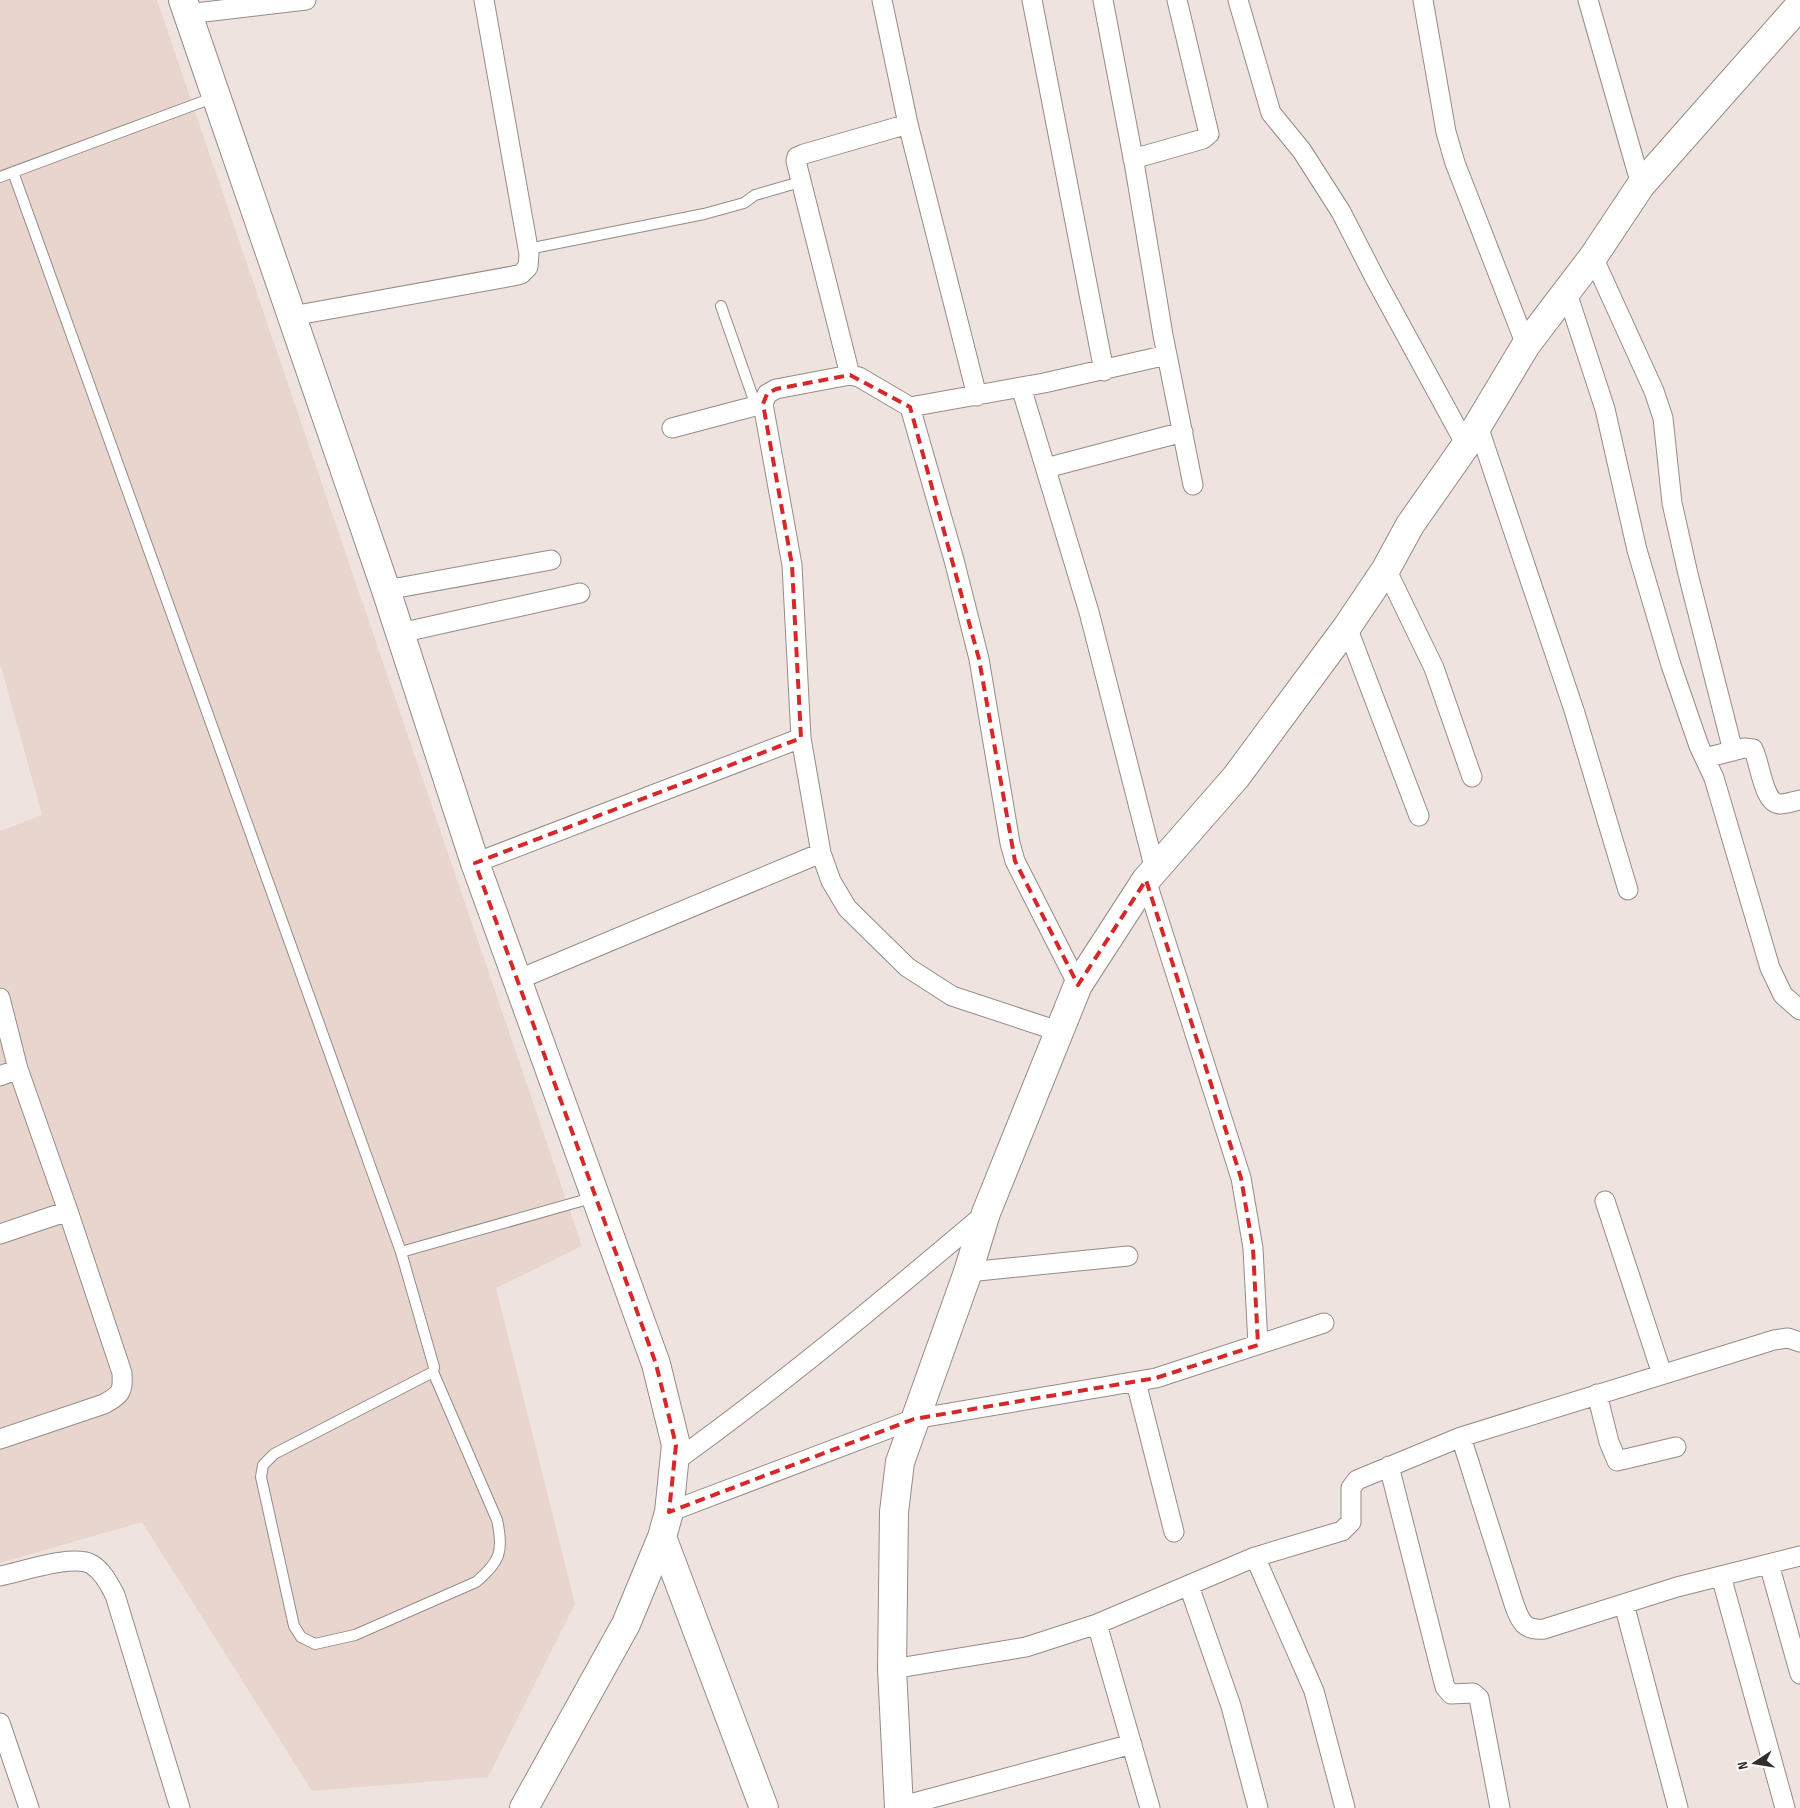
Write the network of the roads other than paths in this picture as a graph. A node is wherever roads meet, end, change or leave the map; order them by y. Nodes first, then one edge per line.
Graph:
1 (306, 0) edge
2 (484, 0) edge
3 (882, 0) edge
4 (1032, 0) edge
5 (1103, 0) edge
6 (1177, 0) edge
7 (1238, 0) edge
8 (1423, 0) edge
9 (1588, 0) edge
10 (1800, 6) edge
11 (185, 7) edge
12 (215, 97) junction
13 (908, 124) junction
14 (1133, 159) junction
15 (13, 172) junction
16 (0, 176) edge
17 (800, 182) junction
18 (1641, 186) junction
19 (528, 249) junction
20 (1593, 257) junction
21 (1567, 293) junction
22 (721, 306) dead end
23 (292, 316) junction
24 (1526, 345) junction
25 (1168, 355) junction
26 (1104, 371) junction
27 (850, 375) junction
28 (1021, 387) junction
29 (977, 396) junction
30 (760, 405) junction
31 (910, 407) junction
32 (672, 428) dead end
33 (1183, 432) junction
34 (1472, 435) junction
35 (1046, 468) junction
36 (1193, 485) dead end
37 (551, 560) dead end
38 (1386, 570) junction
39 (386, 590) junction
40 (580, 594) dead end
41 (1347, 627) junction
42 (400, 633) junction
43 (802, 738) junction
44 (1733, 750) junction
45 (1705, 758) junction
46 (1472, 777) dead end
47 (1800, 800) edge
48 (1419, 816) dead end
49 (821, 852) junction
50 (475, 863) junction
51 (1151, 875) junction
52 (1628, 890) dead end
53 (517, 980) junction
54 (1078, 985) junction
55 (0, 998) edge
56 (1800, 1010) edge
57 (1058, 1031) junction
58 (18, 1069) junction
59 (0, 1076) edge
60 (594, 1197) junction
61 (1605, 1201) dead end
62 (68, 1211) junction
63 (986, 1213) junction
64 (0, 1234) edge
65 (401, 1252) junction
66 (1128, 1256) dead end
67 (968, 1272) junction
68 (1324, 1323) dead end
69 (1800, 1342) edge
70 (1258, 1345) junction
71 (433, 1372) junction
72 (1662, 1374) junction
73 (1136, 1382) junction
74 (1597, 1394) junction
75 (914, 1419) junction
76 (1461, 1437) junction
77 (0, 1438) edge
78 (1676, 1447) dead end
79 (674, 1462) junction
80 (1389, 1466) junction
81 (665, 1524) junction
82 (1174, 1532) dead end
83 (1800, 1556) edge
84 (1255, 1557) junction
85 (1769, 1564) junction
86 (0, 1576) edge
87 (1721, 1576) junction
88 (1189, 1586) junction
89 (1624, 1604) junction
90 (1097, 1624) junction
91 (892, 1669) junction
92 (1800, 1674) edge
93 (0, 1723) edge
94 (1132, 1744) junction
95 (29, 1808) edge
96 (180, 1808) edge
97 (524, 1808) edge
98 (764, 1808) edge
99 (899, 1808) edge
100 (1150, 1808) edge
101 (1258, 1808) edge
102 (1345, 1808) edge
103 (1500, 1808) edge
104 (1678, 1808) edge
105 (1785, 1808) edge

1 - 11 street
2 - 19 street
3 - 13 street
4 - 26 street
5 - 14 street
6 - 14 street
7 - 34 street
8 - 24 street
9 - 18 street
10 - 18 street
11 - 12 street
12 - 15 lane
12 - 23 street
13 - 17 street
13 - 29 street
14 - 25 street
15 - 16 lane
15 - 65 lane
17 - 19 lane
17 - 27 street
18 - 20 street
19 - 23 street
20 - 21 street
20 - 44 street
21 - 24 street
21 - 45 street
22 - 30 lane
23 - 39 street
24 - 34 street
25 - 26 street
25 - 33 street
26 - 28 street
27 - 30 street
27 - 31 street
28 - 29 street
28 - 35 street
29 - 31 street
30 - 32 street
30 - 43 street
31 - 54 street
33 - 35 street
33 - 36 street
34 - 38 street
34 - 52 street
35 - 51 street
37 - 39 street
38 - 41 street
38 - 46 street
39 - 42 street
40 - 42 street
41 - 48 street
41 - 51 street
42 - 50 street
43 - 49 street
43 - 50 street
44 - 45 street
44 - 47 street
45 - 56 street
49 - 53 street
49 - 57 street
50 - 53 street
51 - 54 street
51 - 70 street
53 - 60 street
54 - 57 street
55 - 58 street
57 - 63 street
58 - 59 street
58 - 62 street
60 - 65 lane
60 - 79 street
61 - 72 street
62 - 64 street
62 - 77 street
63 - 67 street
63 - 79 street
65 - 71 lane
66 - 67 street
67 - 75 street
68 - 70 street
69 - 72 street
70 - 73 street
71 - 71 lane
72 - 74 street
73 - 75 street
73 - 82 street
74 - 76 street
74 - 78 street
75 - 81 street
75 - 91 street
76 - 80 street
76 - 89 street
79 - 81 street
80 - 84 street
80 - 103 street
81 - 97 street
81 - 98 street
83 - 85 street
84 - 88 street
84 - 102 street
85 - 87 street
85 - 92 street
86 - 96 street
87 - 89 street
87 - 105 street
88 - 90 street
88 - 101 street
89 - 104 street
90 - 91 street
90 - 94 street
91 - 99 street
93 - 95 street
94 - 99 street
94 - 100 street

